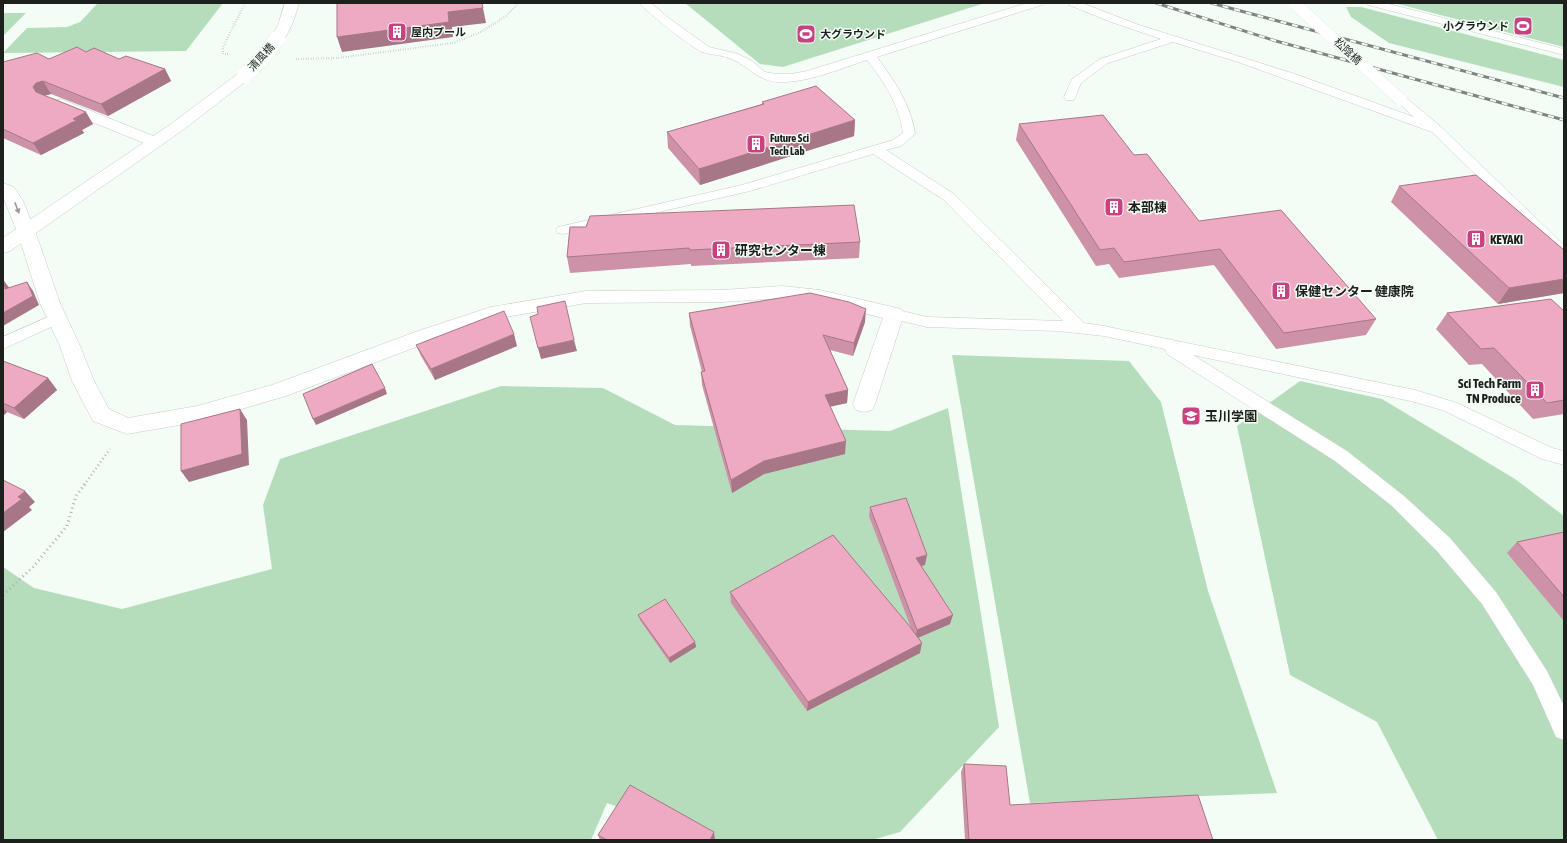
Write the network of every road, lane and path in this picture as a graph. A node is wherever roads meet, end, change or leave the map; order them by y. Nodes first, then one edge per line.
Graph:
1 (245, 3) edge
2 (292, 3) edge
3 (519, 3) edge
4 (645, 3) edge
5 (1038, 3) edge
6 (1073, 3) edge
7 (1294, 3) edge
8 (1372, 3) edge
9 (1172, 39) junction
10 (1564, 52) edge
11 (231, 55) dead end
12 (870, 56) junction
13 (293, 59) dead end
14 (1070, 97) dead end
15 (50, 100) edge
16 (1436, 129) junction
17 (154, 142) junction
18 (876, 150) junction
19 (3, 188) edge
20 (563, 230) dead end
21 (26, 231) junction
22 (3, 248) edge
23 (1564, 253) edge
24 (894, 314) junction
25 (57, 318) junction
26 (1080, 329) junction
27 (3, 344) edge
28 (1164, 344) junction
29 (864, 404) dead end
30 (127, 426) junction
31 (1564, 458) edge
32 (3, 595) edge
33 (1564, 730) edge

1 - 11 path
2 - 17 street, 清風橋, bridge
3 - 13 path
4 - 12 lane
5 - 12 lane
6 - 9 lane
7 - 16 lane, 松陰橋, bridge
8 - 10 lane
9 - 14 lane
9 - 16 lane
12 - 18 lane
15 - 17 street
16 - 23 lane, 松陰橋
17 - 21 street, 清風橋
18 - 20 lane
18 - 26 lane
19 -> 21 street
21 - 22 street, 清風橋
21 - 25 street
24 - 26 lane
24 - 29 street
24 - 30 street
25 - 27 lane
25 - 30 street
26 - 28 lane
28 - 31 lane
28 - 33 lane
30 - 32 path

